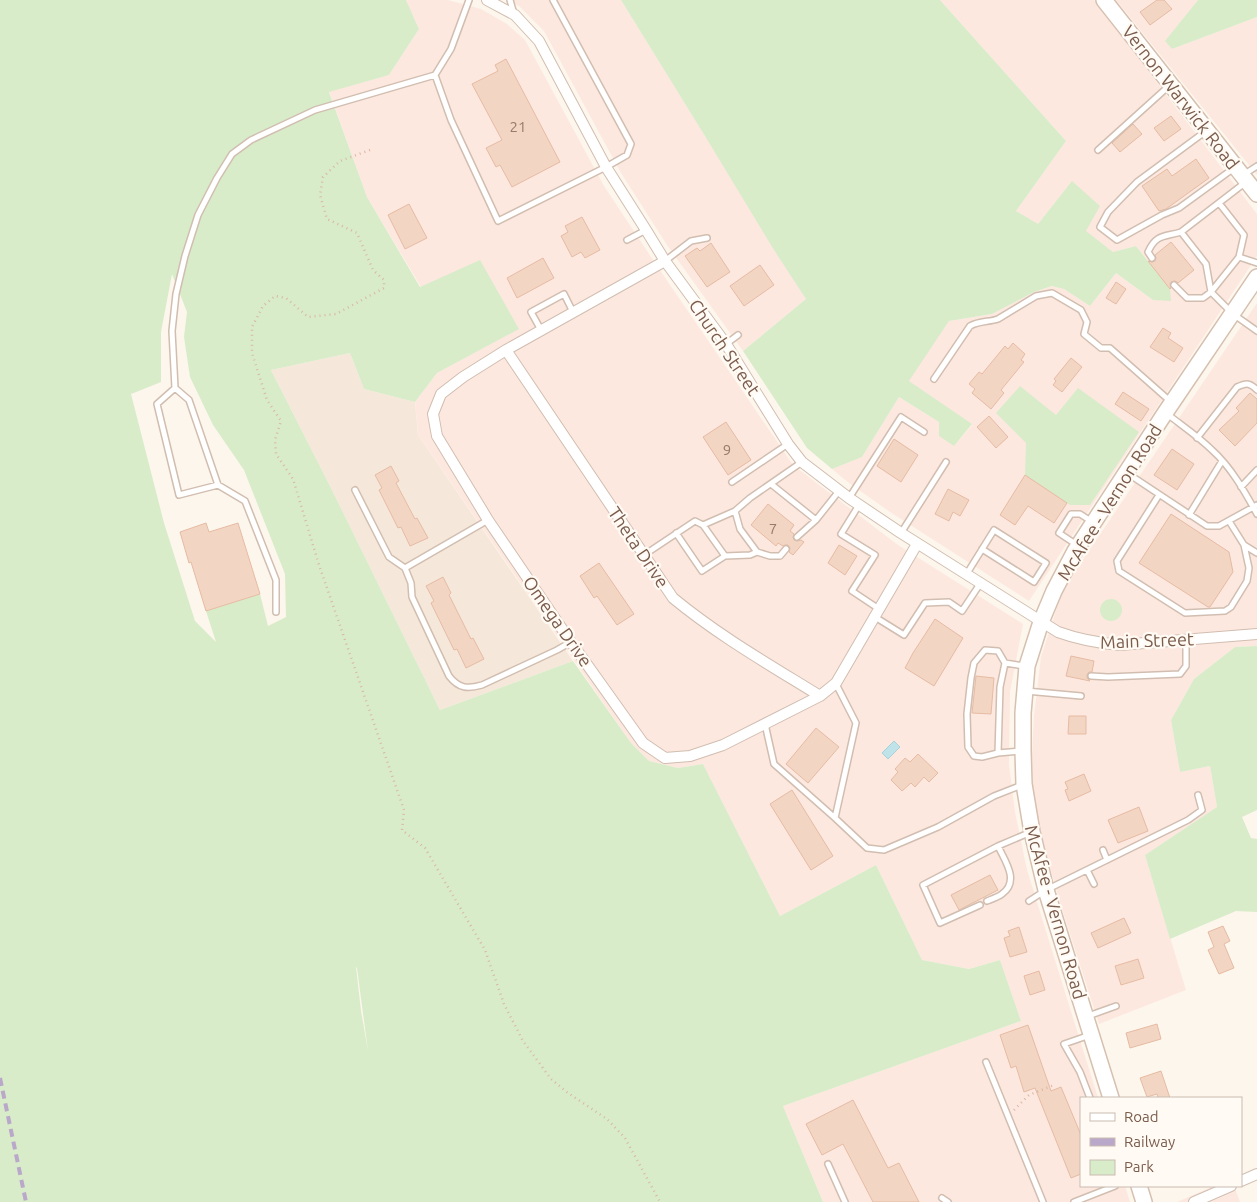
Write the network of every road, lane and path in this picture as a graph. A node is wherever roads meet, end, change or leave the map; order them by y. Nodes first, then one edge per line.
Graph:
1 (469, 0) edge
2 (487, 0) edge
3 (510, 0) edge
4 (553, 0) edge
5 (1104, 0) edge
6 (515, 15) junction
7 (435, 75) junction
8 (1171, 85) junction
9 (1207, 131) junction
10 (370, 150) dead end
11 (1098, 150) dead end
12 (1257, 166) edge
13 (606, 167) junction
14 (1242, 174) junction
15 (1257, 194) edge
16 (1219, 203) junction
17 (646, 230) junction
18 (1181, 232) junction
19 (707, 238) dead end
20 (627, 240) dead end
21 (1239, 257) junction
22 (1152, 258) dead end
23 (666, 261) junction
24 (1257, 263) edge
25 (1256, 279) edge
26 (1174, 285) dead end
27 (1211, 292) junction
28 (574, 313) junction
29 (1233, 314) junction
30 (541, 330) junction
31 (1257, 331) edge
32 (738, 335) dead end
33 (726, 344) junction
34 (506, 350) junction
35 (934, 379) dead end
36 (175, 388) junction
37 (1257, 390) edge
38 (1169, 408) junction
39 (924, 432) dead end
40 (1197, 438) junction
41 (788, 444) junction
42 (1222, 461) junction
43 (802, 462) junction
44 (946, 462) dead end
45 (1257, 470) edge
46 (1126, 473) junction
47 (732, 482) dead end
48 (771, 484) junction
49 (218, 485) junction
50 (1241, 487) junction
51 (355, 490) dead end
52 (839, 491) junction
53 (1159, 495) junction
54 (849, 498) junction
55 (859, 505) junction
56 (1255, 506) edge
57 (736, 511) junction
58 (1257, 514) edge
59 (1189, 515) junction
60 (488, 520) junction
61 (816, 520) junction
62 (1229, 521) junction
63 (1093, 523) junction
64 (703, 525) junction
65 (901, 533) junction
66 (676, 534) junction
67 (797, 537) dead end
68 (917, 544) junction
69 (1244, 545) junction
70 (1078, 546) junction
71 (786, 549) dead end
72 (982, 549) junction
73 (757, 552) junction
74 (1257, 553) edge
75 (644, 555) junction
76 (725, 556) junction
77 (405, 568) junction
78 (966, 575) junction
79 (980, 584) junction
80 (276, 612) dead end
81 (877, 612) junction
82 (1041, 622) junction
83 (1257, 634) edge
84 (1186, 640) junction
85 (571, 642) junction
86 (1005, 663) junction
87 (1027, 666) junction
88 (1091, 676) dead end
89 (836, 683) junction
90 (1025, 691) junction
91 (820, 696) junction
92 (1081, 696) dead end
93 (765, 724) junction
94 (1022, 751) junction
95 (998, 753) junction
96 (1024, 784) junction
97 (1198, 795) dead end
98 (836, 818) junction
99 (1166, 824) dead end
100 (1168, 830) junction
101 (1032, 832) junction
102 (998, 846) junction
103 (1103, 850) dead end
104 (1107, 860) junction
105 (1087, 870) junction
106 (1094, 884) dead end
107 (1046, 890) junction
108 (1030, 900) dead end
109 (987, 901) dead end
110 (980, 905) dead end
111 (1116, 1006) dead end
112 (1086, 1018) junction
113 (1091, 1035) junction
114 (986, 1062) dead end
115 (1054, 1085) dead end
116 (1090, 1097) edge
117 (1111, 1097) edge
118 (1008, 1117) junction
119 (828, 1164) dead end
120 (1257, 1174) edge
121 (1242, 1181) edge
122 (1112, 1187) edge
123 (1139, 1187) edge
124 (1229, 1187) edge
125 (942, 1198) dead end
126 (660, 1202) edge
127 (845, 1202) edge
128 (948, 1202) edge
129 (1043, 1202) edge
130 (1074, 1202) edge
131 (1144, 1202) edge
132 (1194, 1202) edge

1 - 7 lane
2 - 6 street, Church Street
3 - 6 lane
4 - 13 lane
5 - 8 main road, Vernon Warwick Road
6 - 13 street, Church Street
7 - 13 lane
7 - 36 lane
8 - 9 main road, Vernon Warwick Road
8 - 11 lane
9 - 14 main road, Vernon Warwick Road
9 - 14 lane
10 - 126 path
12 - 14 lane
13 - 17 street, Church Street
14 - 15 main road, Vernon Warwick Road
14 - 16 lane
16 - 18 lane
16 - 21 lane
17 - 20 lane
17 - 23 street, Church Street
18 - 22 lane
18 - 27 lane
19 - 23 lane
21 - 24 lane
21 - 27 lane
23 - 28 street, Omega Drive
23 - 33 street, Church Street
25 - 29 main road, McAfee - Vernon Road
26 - 27 lane
27 - 29 lane
28 - 30 street, Omega Drive
28 - 30 lane
29 - 31 lane
29 - 38 main road, McAfee - Vernon Road
30 - 34 street, Omega Drive
32 - 33 lane
33 - 41 street, Church Street
34 - 60 street, Omega Drive
34 - 75 street, Theta Drive
35 - 38 lane
36 - 49 lane
36 - 49 lane
37 - 40 lane
38 - 40 lane
38 - 46 main road, McAfee - Vernon Road
39 - 54 lane
40 - 42 lane
41 - 43 street, Church Street
41 - 47 lane
42 - 50 lane
42 - 59 lane
43 - 48 lane
43 - 52 street, Church Street
44 - 65 lane
45 - 50 lane
46 - 53 lane
46 - 63 main road, McAfee - Vernon Road
48 - 57 lane
48 - 61 lane
49 - 80 lane
50 - 56 lane
51 - 77 lane
52 - 54 street, Church Street
52 - 61 lane
53 - 59 lane
53 - 69 lane
54 - 55 street, Church Street
55 - 65 street, Church Street
55 - 81 lane
56 - 58 lane
56 - 62 lane
57 - 64 lane
57 - 73 lane
59 - 62 lane
60 - 77 lane
60 - 85 street, Omega Drive
61 - 67 lane
62 - 69 lane
63 - 70 main road, McAfee - Vernon Road
63 - 70 lane
64 - 66 lane
64 - 76 lane
65 - 68 street, Church Street
66 - 75 lane
66 - 76 lane
68 - 78 street, Church Street
68 - 81 street, Omega Drive
69 - 74 lane
70 - 82 main road, McAfee - Vernon Road
71 - 73 lane
72 - 72 lane
72 - 78 lane
73 - 76 lane
75 - 91 street, Theta Drive
77 - 85 lane
78 - 79 street, Church Street
79 - 81 lane
79 - 82 street, Church Street
81 - 89 street, Omega Drive
82 - 84 street, Main Street
82 - 87 main road, McAfee - Vernon Road
83 - 84 street, Main Street
84 - 88 lane
85 - 93 street, Omega Drive
86 - 87 lane
86 - 95 lane
86 - 95 lane
87 - 90 main road, McAfee - Vernon Road
89 - 91 street, Omega Drive
89 - 98 lane
90 - 92 lane
90 - 94 main road, McAfee - Vernon Road
91 - 93 street, Omega Drive
93 - 98 lane
94 - 95 lane
94 - 96 main road, McAfee - Vernon Road
96 - 98 lane
96 - 101 main road, McAfee - Vernon Road
97 - 100 lane
99 - 100 lane
100 - 104 lane
101 - 102 lane
101 - 107 main road, McAfee - Vernon Road
102 - 109 lane
102 - 110 lane
103 - 104 lane
104 - 105 lane
105 - 106 lane
105 - 107 lane
107 - 108 lane
107 - 112 main road, McAfee - Vernon Road
111 - 112 lane
112 - 113 main road, McAfee - Vernon Road
113 - 116 lane
113 - 117 main road, McAfee - Vernon Road
114 - 118 lane
115 - 118 path
118 - 129 lane
119 - 127 lane
120 - 121 street
122 - 130 lane
123 - 131 main road
124 - 132 street
125 - 128 lane

